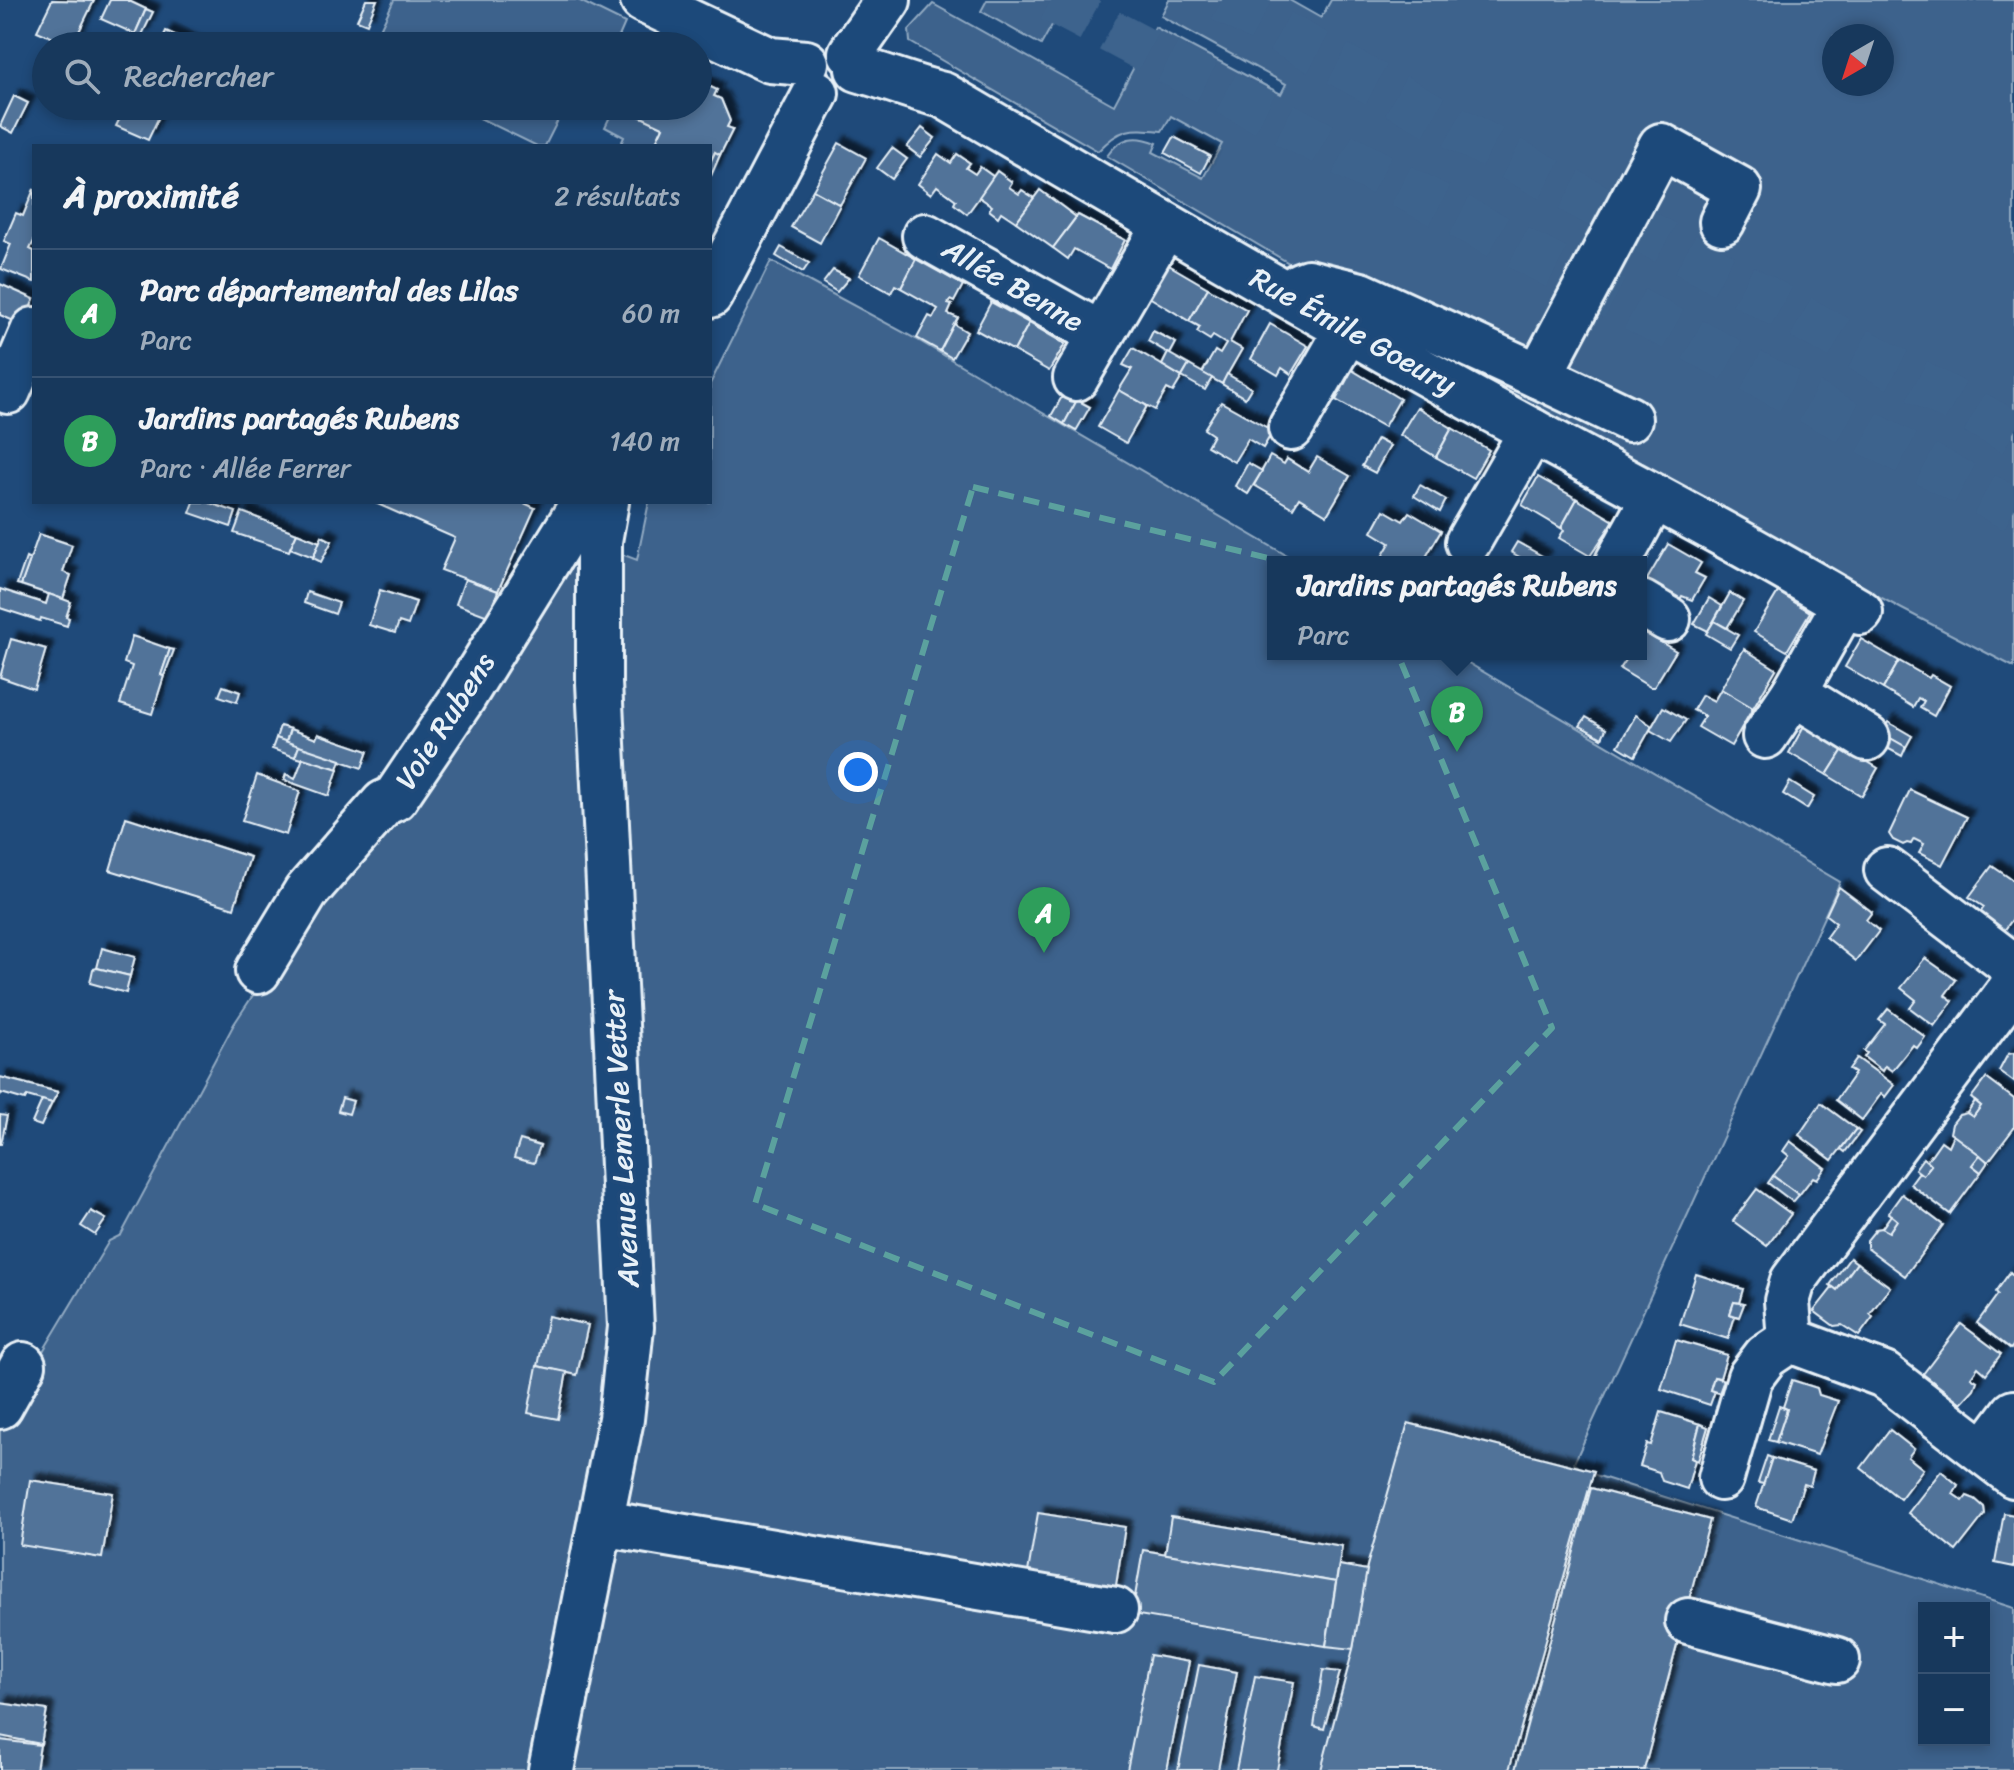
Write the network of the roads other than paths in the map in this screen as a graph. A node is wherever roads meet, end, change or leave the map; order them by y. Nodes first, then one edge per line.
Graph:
1 (643, 0) edge
2 (888, 0) edge
3 (711, 32) edge
4 (712, 33) edge
5 (855, 61) junction
6 (811, 78) junction
7 (1722, 222) dead end
8 (1165, 225) junction
9 (925, 236) dead end
10 (712, 291) edge
11 (1294, 298) junction
12 (1348, 329) junction
13 (1100, 334) junction
14 (32, 335) edge
15 (1539, 376) junction
16 (1076, 378) dead end
17 (8, 391) dead end
18 (1629, 419) dead end
19 (1291, 428) dead end
20 (1532, 431) junction
21 (1654, 497) junction
22 (585, 504) edge
23 (1468, 542) dead end
24 (1621, 556) edge
25 (1794, 693) junction
26 (1765, 736) dead end
27 (1867, 738) dead end
28 (1887, 870) dead end
29 (2014, 967) edge
30 (258, 971) dead end
31 (2014, 985) edge
32 (1790, 1340) junction
33 (23, 1365) dead end
34 (0, 1406) edge
35 (2014, 1413) edge
36 (1999, 1464) edge
37 (1721, 1478) dead end
38 (602, 1523) junction
39 (1115, 1610) dead end
40 (1688, 1621) dead end
41 (1837, 1660) dead end
42 (551, 1770) edge

1 - 3 street
2 - 5 street
4 - 6 street
5 - 6 street
5 - 8 street, Rue Émile Goeury
6 - 10 street
7 - 15 street
8 - 11 street, Rue Émile Goeury
8 - 13 street, Allée Benne
9 - 13 street, Allée Benne
11 - 12 street, Rue Émile Goeury
11 - 15 street
12 - 19 street
12 - 20 street, Rue Émile Goeury
13 - 16 street, Allée Benne
14 - 17 street
15 - 18 street
20 - 21 street, Rue Émile Goeury
20 - 23 street
21 - 24 street
21 - 25 street, Rue Émile Goeury
22 - 30 street, Voie Rubens
22 - 38 street, Avenue Lemerle Vetter
25 - 26 street
25 - 27 street
28 - 29 street
31 - 32 street
32 - 36 street
32 - 37 street
33 - 34 street
35 - 36 street
38 - 39 street
38 - 42 street, Avenue Lemerle Vetter
40 - 41 street

